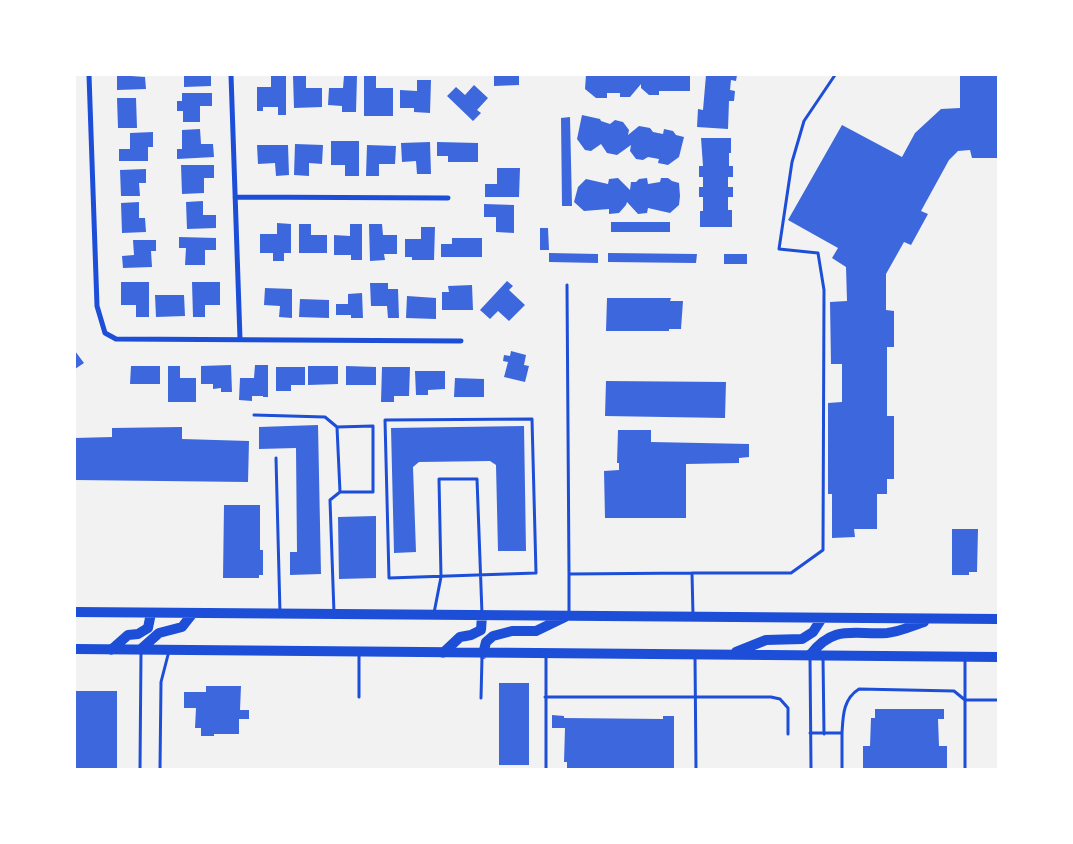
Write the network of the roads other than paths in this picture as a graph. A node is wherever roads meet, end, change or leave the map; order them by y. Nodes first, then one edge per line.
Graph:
1 (89, 75) edge
2 (231, 75) edge
3 (835, 75) edge
4 (235, 197) junction
5 (448, 198) dead end
6 (567, 285) dead end
7 (240, 339) junction
8 (462, 341) dead end
9 (254, 415) dead end
10 (337, 427) junction
11 (276, 458) dead end
12 (340, 492) junction
13 (692, 573) junction
14 (569, 574) junction
15 (481, 575) junction
16 (441, 577) junction
17 (75, 612) edge
18 (151, 613) junction
19 (193, 613) junction
20 (280, 614) junction
21 (334, 614) junction
22 (433, 615) junction
23 (482, 615) junction
24 (568, 616) junction
25 (693, 617) junction
26 (822, 618) junction
27 (932, 620) junction
28 (998, 620) edge
29 (75, 649) edge
30 (141, 649) junction
31 (111, 650) junction
32 (170, 650) junction
33 (359, 652) junction
34 (443, 653) junction
35 (482, 654) junction
36 (546, 654) junction
37 (730, 654) junction
38 (695, 655) junction
39 (810, 655) junction
40 (823, 656) junction
41 (965, 657) junction
42 (998, 657) edge
43 (359, 697) dead end
44 (546, 697) junction
45 (696, 697) junction
46 (481, 698) dead end
47 (965, 700) junction
48 (998, 700) edge
49 (810, 733) junction
50 (842, 733) junction
51 (788, 734) dead end
52 (824, 734) junction
53 (140, 769) edge
54 (160, 769) edge
55 (546, 769) edge
56 (696, 769) edge
57 (811, 769) edge
58 (842, 769) edge
59 (965, 769) edge

1 - 7 street
2 - 4 street
3 - 13 lane
4 - 5 street
4 - 7 street
6 - 14 lane
7 - 8 street
9 - 10 lane
10 - 12 lane
10 - 12 lane
11 - 20 lane
12 - 21 lane
13 - 14 lane
13 - 25 lane
14 - 24 lane
15 - 16 lane
15 - 16 lane
15 - 16 lane
15 - 23 lane
16 - 22 lane
17 - 18 main road
18 - 19 main road
18 - 31 main road
19 - 20 main road
19 - 30 main road
20 - 21 main road
21 - 22 main road
22 - 23 main road
23 - 24 main road
23 - 34 main road
24 - 25 main road
24 - 35 main road
25 - 26 main road
26 - 27 main road
26 - 37 main road
27 - 28 main road
27 - 39 main road
29 - 31 main road
30 - 31 main road
30 - 32 main road
30 - 53 lane
32 - 33 main road
32 - 54 lane
33 - 34 main road
33 - 43 lane
34 - 35 main road
35 - 36 main road
35 - 46 lane
36 - 38 main road
36 - 44 lane
37 - 38 main road
37 - 39 main road
38 - 45 lane
39 - 40 main road
39 - 49 lane
40 - 41 main road
40 - 52 lane
41 - 42 main road
41 - 47 lane
44 - 45 lane
44 - 55 lane
45 - 51 lane
45 - 56 lane
47 - 48 lane
47 - 50 lane
47 - 59 lane
49 - 52 lane
49 - 57 lane
50 - 52 lane
50 - 58 lane

